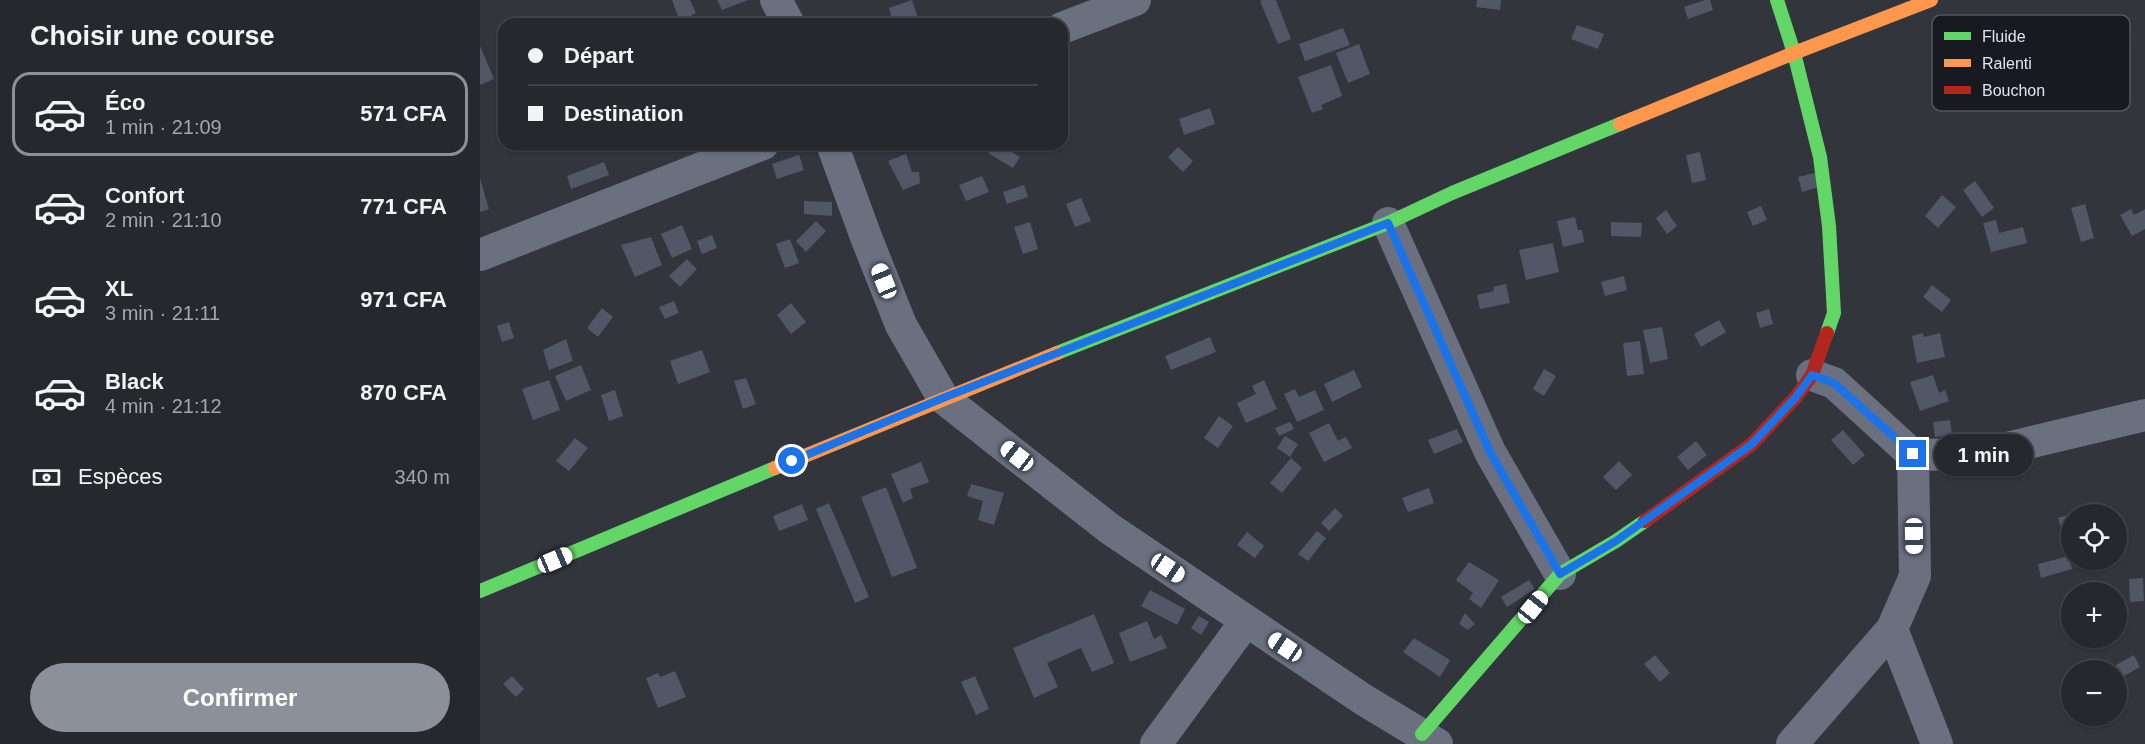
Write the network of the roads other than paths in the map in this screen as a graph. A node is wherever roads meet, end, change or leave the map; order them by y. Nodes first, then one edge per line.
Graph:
1 (776, 0) edge
2 (1135, 0) edge
3 (1777, 0) edge
4 (1931, 0) edge
5 (786, 18) edge
6 (1068, 26) edge
7 (1794, 53) junction
8 (748, 150) edge
9 (834, 150) edge
10 (1388, 223) junction
11 (480, 255) edge
12 (1812, 375) junction
13 (943, 398) junction
14 (2145, 415) edge
15 (1913, 454) junction
16 (1560, 574) junction
17 (480, 591) edge
18 (1246, 621) junction
19 (1892, 630) junction
20 (1430, 739) edge
21 (1156, 744) edge
22 (1792, 744) edge
23 (1937, 744) edge

1 - 5 street
2 - 6 street
3 - 7 street
4 - 7 street
7 - 10 street
7 - 12 street
8 - 11 street
9 - 13 street
10 - 13 street
10 - 16 street
12 - 15 street
12 - 16 street
13 - 17 street
13 - 18 street
14 - 15 street
15 - 19 street
16 - 20 street
18 - 20 street
18 - 21 street
19 - 22 street
19 - 23 street

